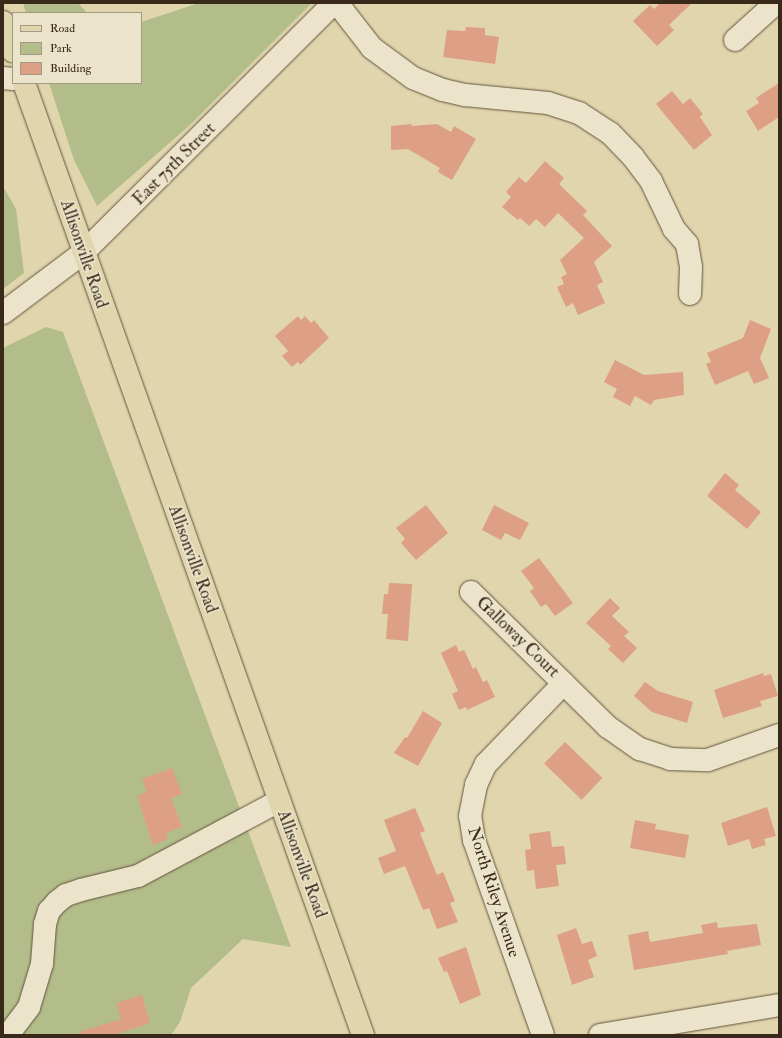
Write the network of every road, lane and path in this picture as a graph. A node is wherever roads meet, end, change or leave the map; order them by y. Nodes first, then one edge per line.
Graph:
1 (334, 3) edge
2 (337, 3) edge
3 (776, 3) edge
4 (3, 22) edge
5 (735, 40) dead end
6 (12, 48) edge
7 (24, 84) edge
8 (83, 253) junction
9 (690, 294) dead end
10 (3, 313) edge
11 (471, 592) dead end
12 (564, 683) junction
13 (779, 735) edge
14 (279, 801) junction
15 (779, 1006) edge
16 (8, 1035) edge
17 (363, 1035) edge
18 (543, 1035) edge
19 (600, 1035) edge

1 - 8 street, East 75th Street
2 - 9 street
3 - 5 street
4 - 6 main road
7 - 8 main road, Allisonville Road
8 - 10 street, East 75th Street
8 - 14 main road, Allisonville Road
11 - 12 street, Galloway Court
12 - 13 street, Galloway Court
12 - 18 street, North Riley Avenue
14 - 16 street
14 - 17 main road, Allisonville Road
15 - 19 street

